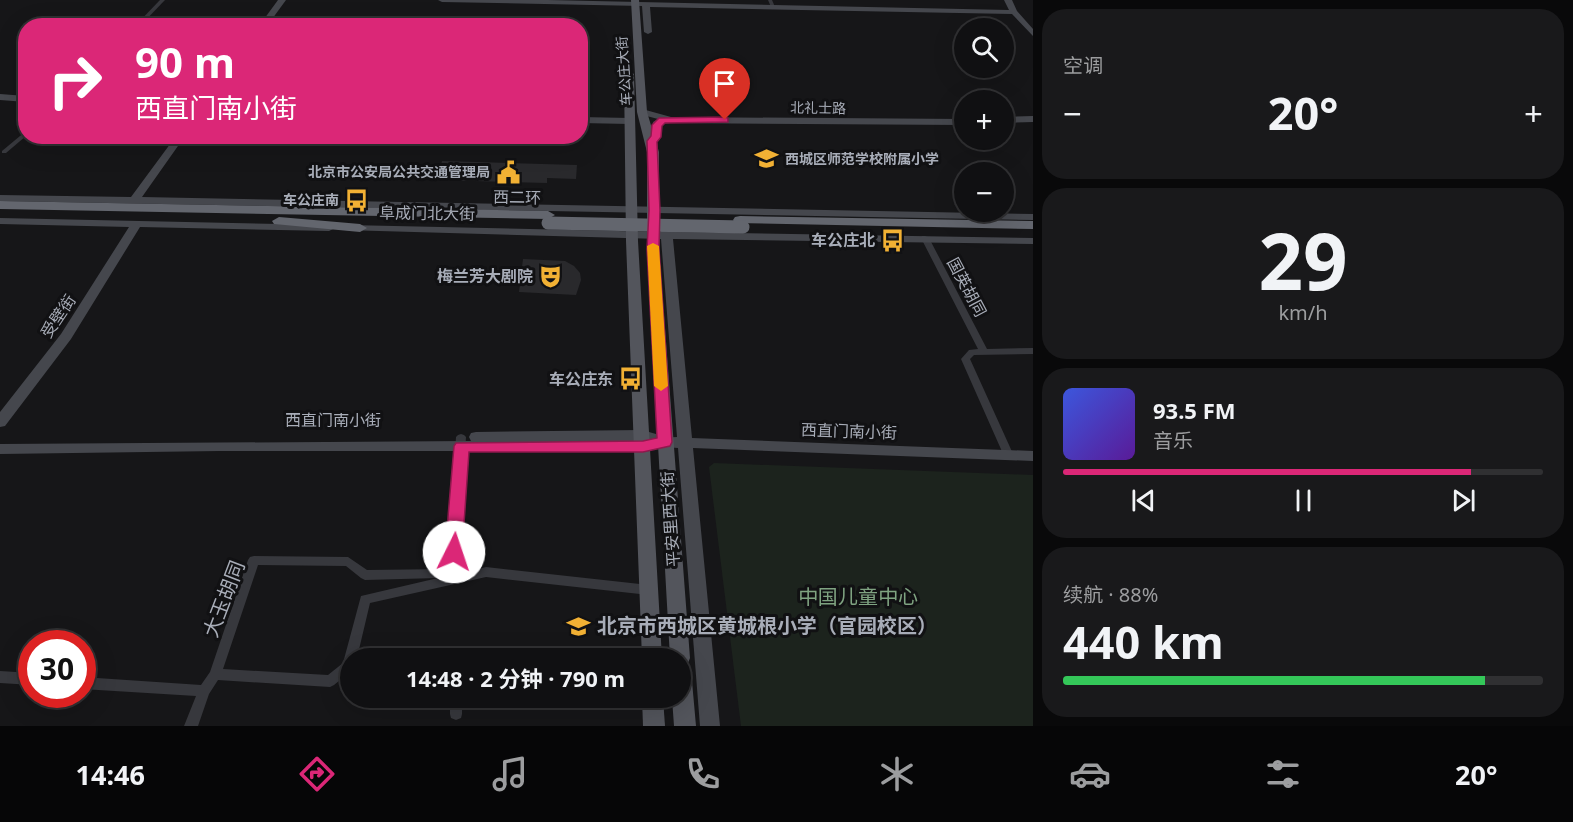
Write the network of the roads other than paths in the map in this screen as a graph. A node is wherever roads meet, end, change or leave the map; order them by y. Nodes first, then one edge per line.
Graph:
1 (163, 0) edge
2 (282, 0) edge
3 (442, 0) edge
4 (1008, 0) edge
5 (626, 3) edge
6 (772, 3) edge
7 (646, 6) junction
8 (1014, 12) junction
9 (145, 18) edge
10 (268, 18) edge
11 (648, 32) joint
12 (1033, 34) edge
13 (636, 38) junction
14 (0, 98) edge
15 (18, 99) edge
16 (642, 112) junction
17 (1033, 119) edge
18 (588, 120) edge
19 (672, 120) junction
20 (1014, 120) edge
21 (630, 121) junction
22 (954, 122) edge
23 (18, 139) edge
24 (652, 141) junction
25 (175, 144) edge
26 (1, 153) edge
27 (0, 198) edge
28 (30, 199) junction
29 (134, 201) junction
30 (319, 204) junction
31 (0, 205) edge
32 (67, 207) junction
33 (632, 210) junction
34 (659, 210) junction
35 (0, 214) edge
36 (238, 214) junction
37 (928, 216) junction
38 (1033, 217) edge
39 (0, 221) edge
40 (137, 224) junction
41 (742, 224) junction
42 (1027, 225) edge
43 (360, 228) junction
44 (1033, 233) edge
45 (633, 235) junction
46 (660, 236) junction
47 (925, 238) junction
48 (1033, 241) edge
49 (983, 350) junction
50 (1033, 351) edge
51 (0, 422) edge
52 (0, 440) edge
53 (643, 441) junction
54 (461, 442) junction
55 (664, 442) junction
56 (685, 443) junction
57 (0, 449) edge
58 (1009, 456) junction
59 (1033, 456) edge
60 (649, 590) junction
61 (354, 648) edge
62 (652, 648) edge
63 (679, 648) edge
64 (340, 672) edge
65 (215, 674) junction
66 (0, 677) edge
67 (18, 678) edge
68 (96, 684) edge
69 (204, 691) junction
70 (456, 708) edge
71 (653, 708) edge
72 (684, 708) edge
73 (456, 714) dead end
74 (191, 726) edge
75 (654, 726) edge
76 (685, 726) edge
77 (710, 726) edge

1 - 9 street
2 - 10 street
3 - 5 street
4 - 8 street
5 - 7 street
5 - 13 main road, 车公庄大街
5 - 21 main road, 车公庄大街
6 - 7 street
6 - 8 street
7 - 11 street
8 - 12 street
11 - 13 main road
13 - 16 main road, 车公庄大街
14 - 15 street
16 - 19 street, 北礼士路
16 - 24 main road, 车公庄大街
17 - 20 street
18 - 21 street
19 - 22 street, 北礼士路
19 - 24 street
21 - 33 main road, 车公庄大街
23 - 26 street
24 - 34 main road, 车公庄大街
25 - 29 street
27 - 28 street, 阜成门北大街
28 - 29 street, 阜成门北大街
28 - 32 highway
29 - 30 street, 阜成门北大街
30 - 33 street, 阜成门北大街
30 - 36 highway
31 - 32 highway, 西二环
32 - 36 highway, 西二环
33 - 34 street, 阜成门北大街
33 - 45 main road, 车公庄大街
34 - 37 street, 阜成门北大街
34 - 46 street
35 - 36 highway, 西二环
36 - 41 highway, 西二环, bridge
36 - 43 highway
37 - 38 street, 阜成门北大街
37 - 42 highway
39 - 40 street, 阜成门北大街
40 - 43 street, 阜成门北大街
40 - 51 street, 受壁街
41 - 42 highway, 西二环
41 - 44 highway, 西二环
43 - 45 street, 阜成门北大街
45 - 46 street, 阜成门北大街
45 - 53 main road, 平安里西大街
46 - 47 street, 阜成门北大街
46 - 55 main road, 平安里西大街
46 - 56 street
47 - 48 street, 阜成门北大街
47 - 49 street, 国英胡同
49 - 50 street
49 - 58 street
52 - 54 street, 西直门南小街
53 - 54 street, 西直门南小街
53 - 55 street, 西直门南小街
53 - 60 main road, 平安里西大街
54 - 57 street, 西直门南小街
54 - 65 street, 大玉胡同
55 - 56 street, 西直门南小街
55 - 63 main road, 平安里西大街
56 - 58 street, 西直门南小街
56 - 77 street
58 - 59 street, 西直门南小街
60 - 61 street
60 - 62 main road, 平安里西大街
64 - 65 street
65 - 69 street, 大玉胡同
66 - 67 street
68 - 69 street
69 - 74 street, 大玉胡同
70 - 73 street
71 - 75 main road
72 - 76 main road

